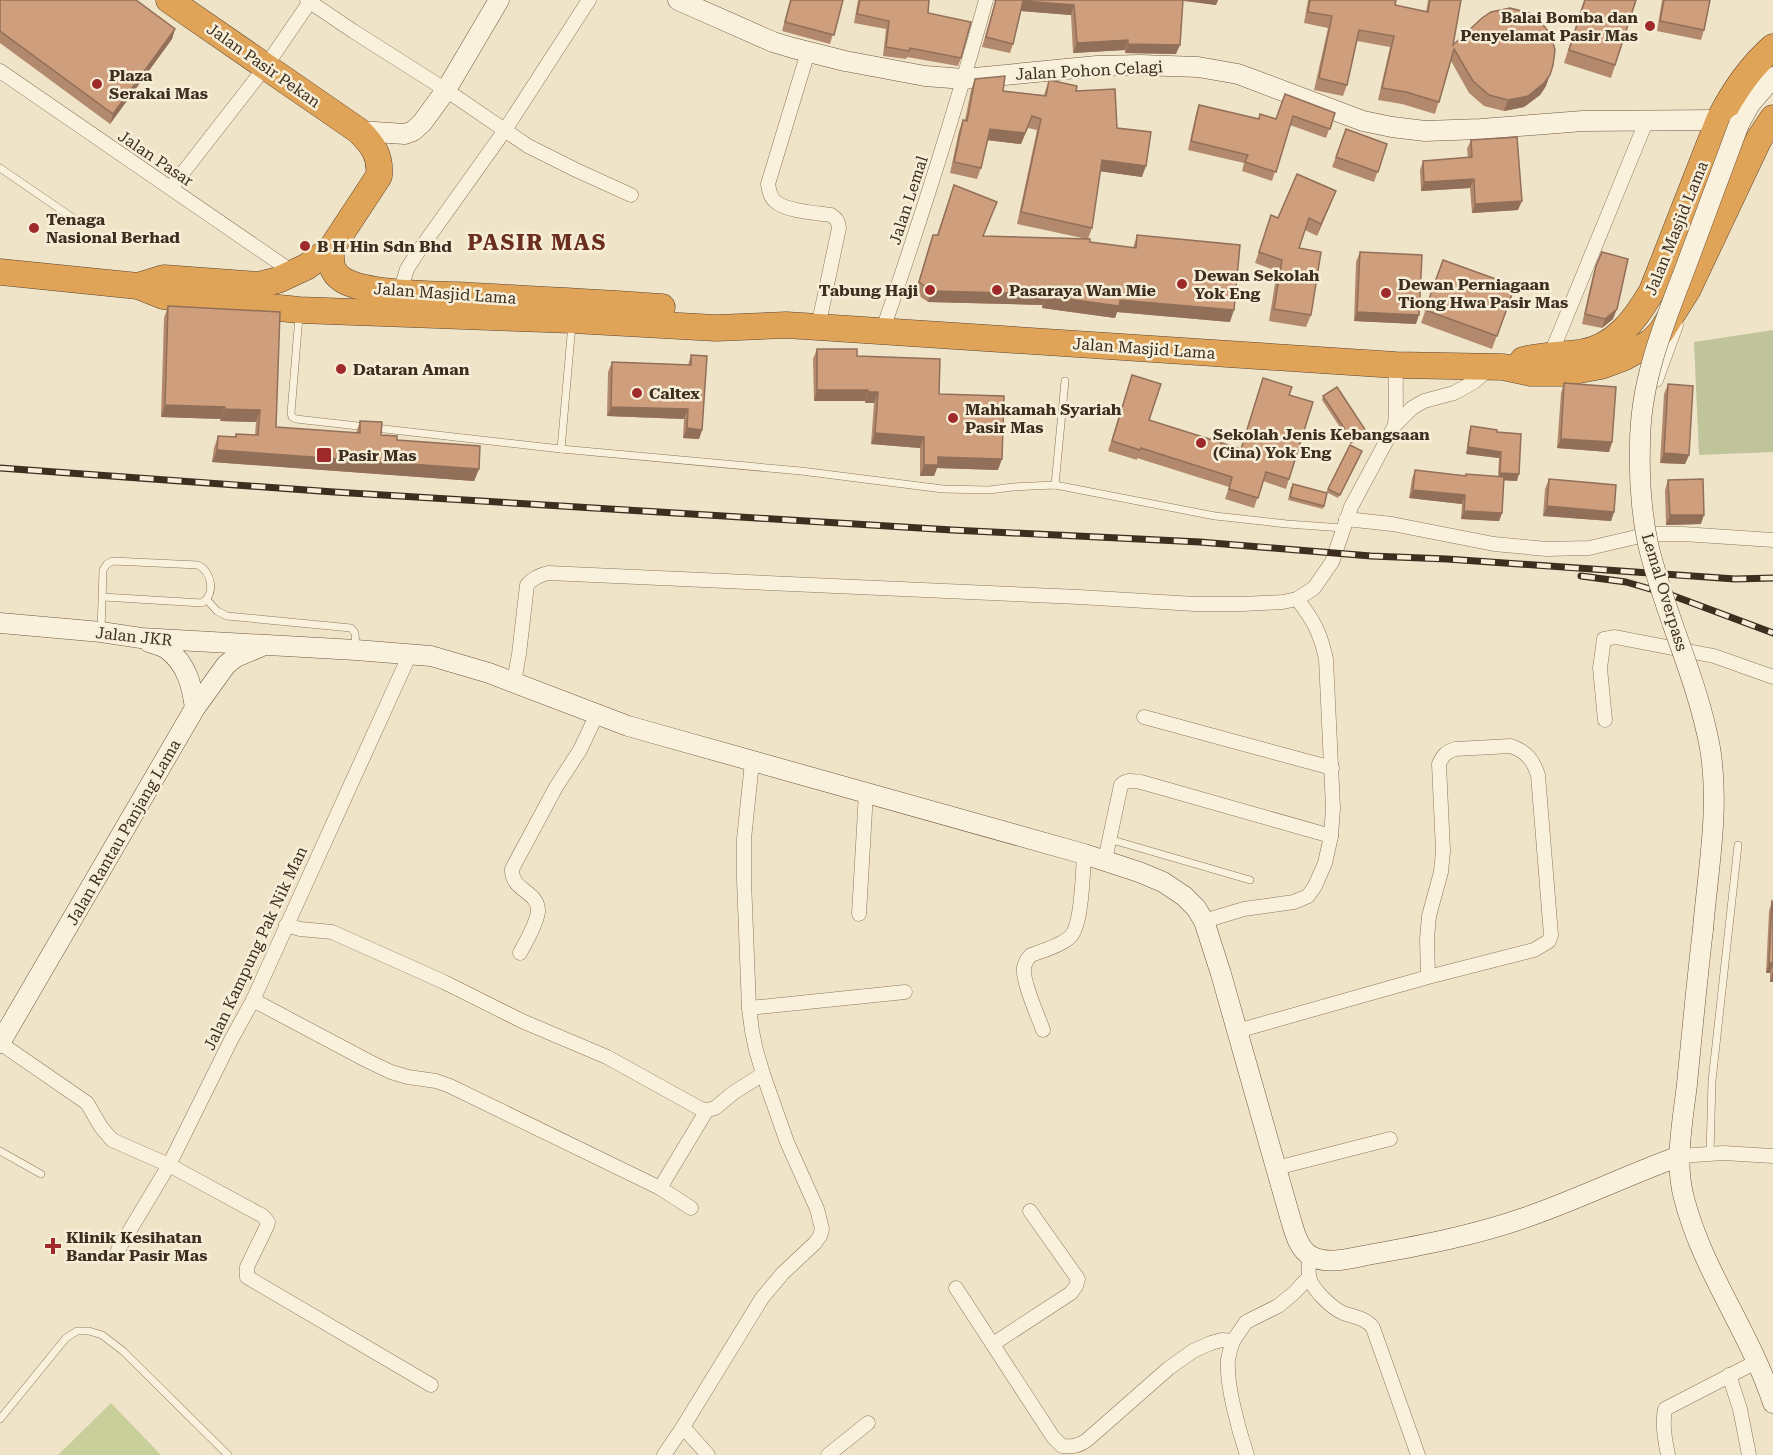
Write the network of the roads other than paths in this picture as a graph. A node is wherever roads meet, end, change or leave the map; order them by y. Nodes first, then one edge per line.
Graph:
1 (169, 0) edge
2 (499, 0) edge
3 (589, 0) edge
4 (678, 0) edge
5 (986, 0) edge
6 (310, 1) edge
7 (1773, 46) edge
8 (808, 52) junction
9 (266, 66) junction
10 (0, 71) edge
11 (1773, 77) edge
12 (964, 79) junction
13 (446, 90) junction
14 (1773, 118) edge
15 (1646, 122) junction
16 (1729, 122) junction
17 (505, 130) junction
18 (359, 131) junction
19 (0, 168) edge
20 (171, 188) junction
21 (632, 195) dead end
22 (73, 218) dead end
23 (331, 249) junction
24 (0, 272) edge
25 (294, 273) junction
26 (138, 286) junction
27 (1688, 290) junction
28 (400, 292) junction
29 (299, 310) junction
30 (681, 317) junction
31 (572, 320) junction
32 (818, 327) junction
33 (882, 332) junction
34 (1550, 356) junction
35 (1624, 357) junction
36 (1396, 364) junction
37 (1494, 367) junction
38 (1065, 381) dead end
39 (1656, 382) junction
40 (1395, 425) junction
41 (561, 449) junction
42 (1055, 485) junction
43 (1345, 524) junction
44 (1649, 534) junction
45 (1773, 540) edge
46 (103, 597) junction
47 (1297, 599) junction
48 (207, 600) junction
49 (0, 623) edge
50 (101, 632) junction
51 (141, 638) junction
52 (269, 645) junction
53 (356, 650) junction
54 (410, 654) junction
55 (1773, 677) edge
56 (514, 682) junction
57 (195, 708) junction
58 (597, 714) junction
59 (1144, 717) dead end
60 (1605, 720) dead end
61 (752, 762) junction
62 (1332, 768) junction
63 (867, 794) junction
64 (1331, 836) junction
65 (1109, 839) junction
66 (1738, 845) dead end
67 (1084, 854) junction
68 (1105, 860) junction
69 (1250, 880) dead end
70 (859, 914) dead end
71 (1204, 921) junction
72 (286, 925) junction
73 (520, 953) dead end
74 (1428, 977) junction
75 (905, 992) dead end
76 (253, 1000) junction
77 (749, 1008) junction
78 (1043, 1030) dead end
79 (1237, 1031) junction
80 (0, 1043) edge
81 (763, 1074) junction
82 (707, 1110) junction
83 (1390, 1139) dead end
84 (0, 1151) edge
85 (1710, 1154) junction
86 (1680, 1156) junction
87 (1773, 1156) edge
88 (169, 1165) junction
89 (1276, 1168) junction
90 (41, 1174) dead end
91 (1634, 1175) junction
92 (660, 1188) junction
93 (1683, 1196) junction
94 (691, 1208) dead end
95 (1030, 1211) dead end
96 (118, 1250) dead end
97 (1310, 1256) junction
98 (1308, 1278) junction
99 (956, 1288) dead end
100 (1233, 1341) junction
101 (993, 1344) junction
102 (1763, 1370) edge
103 (1729, 1375) junction
104 (431, 1385) dead end
105 (1773, 1403) edge
106 (0, 1419) edge
107 (868, 1423) dead end
108 (683, 1427) junction
109 (228, 1455) edge
110 (664, 1455) edge
111 (708, 1455) edge
112 (828, 1455) edge
113 (1247, 1455) edge
114 (1418, 1455) edge
115 (1668, 1455) edge
116 (1749, 1455) edge

1 - 9 highway, Jalan Pasir Pekan
2 - 13 street
3 - 17 street
4 - 8 street, Jalan Pohon Celagi
5 - 12 street, Jalan Lemal
6 - 9 street
6 - 13 street
7 - 16 highway, Jalan Masjid Lama
8 - 12 street, Jalan Pohon Celagi
8 - 32 street
9 - 18 highway, Jalan Pasir Pekan
9 - 20 street
10 - 20 street, Jalan Pasar
11 - 16 street, Lemal Overpass
12 - 15 street, Jalan Pohon Celagi
12 - 33 street, Jalan Lemal
13 - 17 street
13 - 18 street
14 - 27 highway, Jalan Masjid Lama
15 - 16 street, Jalan Pohon Celagi
15 - 34 street
16 - 34 highway, Jalan Masjid Lama
16 - 86 street, Lemal Overpass, bridge
17 - 21 street
17 - 28 street
18 - 23 highway, Jalan Pasir Pekan
19 - 22 lane
20 - 25 street, Jalan Pasar
23 - 25 highway, Jalan Masjid Lama
23 - 28 highway, Jalan Masjid Lama
24 - 26 highway, Jalan Masjid Lama
25 - 26 highway, Jalan Masjid Lama
26 - 29 highway, Jalan Masjid Lama
27 - 35 highway, Jalan Masjid Lama
27 - 39 street
28 - 30 highway, Jalan Masjid Lama
29 - 31 highway, Jalan Masjid Lama
29 - 41 lane
30 - 31 highway, Jalan Masjid Lama
30 - 32 highway, Jalan Masjid Lama
31 - 41 lane
32 - 33 highway, Jalan Masjid Lama
33 - 36 highway, Jalan Masjid Lama
34 - 37 highway, Jalan Masjid Lama
35 - 37 highway, Jalan Masjid Lama
35 - 39 street
36 - 37 highway, Jalan Masjid Lama
36 - 40 street
37 - 40 street
38 - 42 lane
39 - 44 street
40 - 43 street
41 - 42 lane
42 - 43 lane
43 - 44 street
43 - 47 street
44 - 45 street
46 - 48 lane
46 - 48 lane
46 - 50 lane
47 - 56 street
47 - 62 street
48 - 53 lane
49 - 50 street, Jalan JKR
50 - 51 street, Jalan JKR
51 - 52 street, Jalan JKR
51 - 57 street
52 - 53 street, Jalan JKR
52 - 57 street, Jalan Rantau Panjang Lama
53 - 54 street, Jalan JKR
54 - 56 street, Jalan JKR
54 - 72 street, Jalan Kampung Pak Nik Man
55 - 60 street
56 - 58 street, Jalan JKR
57 - 80 street, Jalan Rantau Panjang Lama
58 - 61 street, Jalan JKR
58 - 73 street
59 - 62 street
61 - 63 street, Jalan JKR
61 - 77 street
62 - 64 street
63 - 67 street, Jalan JKR
63 - 70 street
64 - 65 street
64 - 71 street
65 - 68 street
65 - 69 lane
66 - 85 lane
67 - 68 street, Jalan JKR
67 - 78 street
68 - 71 street, Jalan JKR
71 - 79 street, Jalan JKR
72 - 76 street, Jalan Kampung Pak Nik Man
72 - 82 street
74 - 74 street
74 - 79 street
75 - 77 street
76 - 88 street, Jalan Kampung Pak Nik Man
76 - 92 street
77 - 81 street
79 - 89 street, Jalan JKR
80 - 88 street
81 - 82 street
81 - 108 street
82 - 92 street
83 - 89 street
84 - 90 lane
85 - 86 street
85 - 87 street
86 - 91 street
86 - 93 street, Lemal Overpass
88 - 96 street, Jalan Kampung Pak Nik Man
88 - 104 street
89 - 97 street, Jalan JKR
91 - 93 street
91 - 97 street
92 - 94 street
93 - 102 street, Lemal Overpass
95 - 101 street
97 - 98 street
98 - 100 street
98 - 114 street
99 - 101 street
100 - 101 street
100 - 113 street
102 - 103 street
102 - 105 street, Lemal Overpass
103 - 115 street
103 - 116 street
106 - 109 lane
107 - 112 street
108 - 110 street
108 - 111 street

